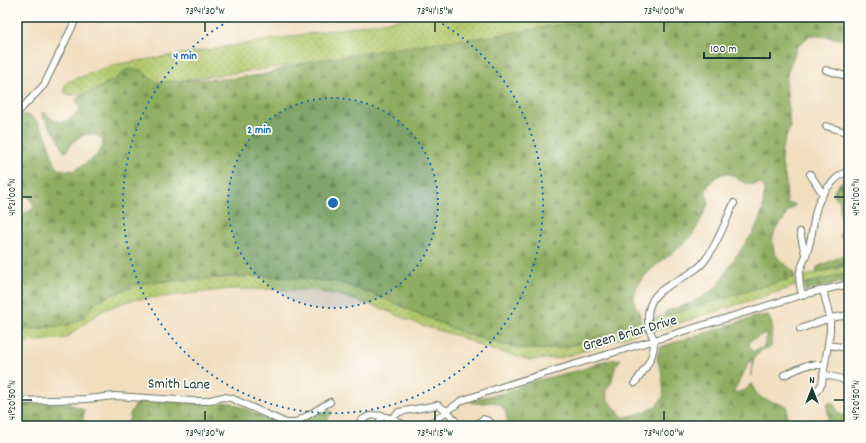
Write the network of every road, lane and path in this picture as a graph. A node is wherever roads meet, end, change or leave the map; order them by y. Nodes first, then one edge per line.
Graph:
1 (77, 17) edge
2 (826, 70) dead end
3 (849, 77) edge
4 (17, 113) edge
5 (826, 126) dead end
6 (849, 133) edge
7 (849, 166) edge
8 (810, 174) dead end
9 (847, 174) edge
10 (823, 194) junction
11 (734, 203) dead end
12 (800, 232) dead end
13 (806, 256) junction
14 (849, 284) edge
15 (823, 290) junction
16 (802, 295) junction
17 (849, 315) edge
18 (830, 318) junction
19 (800, 329) dead end
20 (654, 341) junction
21 (828, 345) junction
22 (849, 348) edge
23 (825, 365) junction
24 (784, 374) dead end
25 (823, 374) junction
26 (635, 383) dead end
27 (849, 385) edge
28 (814, 394) dead end
29 (17, 401) edge
30 (330, 402) dead end
31 (446, 411) junction
32 (382, 414) junction
33 (392, 418) junction
34 (356, 426) edge
35 (378, 426) edge
36 (406, 426) edge
37 (427, 426) edge
38 (460, 426) edge
39 (474, 426) edge
40 (494, 426) edge

1 - 4 street
2 - 3 street
5 - 6 street
7 - 9 street
8 - 10 street
9 - 10 street
10 - 13 street
11 - 20 street
12 - 13 street
13 - 16 street
14 - 15 street, Green Briar Drive
15 - 16 street, Green Briar Drive
15 - 18 street
16 - 20 street, Green Briar Drive
17 - 18 street
18 - 19 street
18 - 21 street
20 - 26 street
20 - 31 street, Green Briar Drive
21 - 22 street
21 - 23 street
23 - 24 street
23 - 25 street
25 - 27 street
25 - 28 street
29 - 30 street, Smith Lane
31 - 33 street
31 - 37 street, Green Briar Drive
31 - 38 street
32 - 33 street
32 - 34 street
32 - 35 street
33 - 36 street
39 - 40 street

